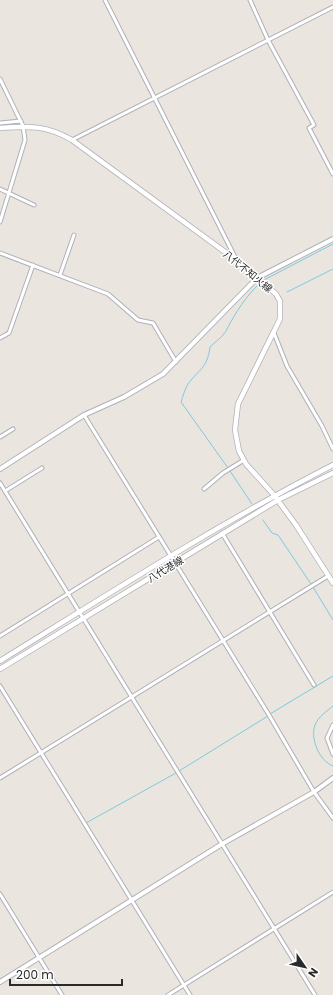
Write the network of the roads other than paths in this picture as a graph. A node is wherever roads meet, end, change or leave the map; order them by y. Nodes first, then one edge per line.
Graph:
1 (105, 0) edge
2 (250, 0) edge
3 (333, 7) edge
4 (268, 40) junction
5 (0, 79) edge
6 (156, 98) junction
7 (21, 121) junction
8 (0, 123) edge
9 (23, 126) junction
10 (0, 128) edge
11 (72, 140) junction
12 (333, 174) edge
13 (0, 189) edge
14 (8, 193) junction
15 (34, 205) dead end
16 (0, 222) edge
17 (74, 235) dead end
18 (333, 239) edge
19 (0, 253) edge
20 (236, 260) junction
21 (33, 265) junction
22 (60, 275) junction
23 (259, 279) junction
24 (274, 333) junction
25 (0, 338) edge
26 (176, 362) junction
27 (84, 415) junction
28 (13, 429) dead end
29 (0, 437) edge
30 (333, 449) edge
31 (244, 460) junction
32 (333, 465) edge
33 (42, 468) dead end
34 (0, 469) edge
35 (333, 473) edge
36 (0, 483) edge
37 (204, 489) dead end
38 (5, 491) junction
39 (274, 495) junction
40 (278, 500) junction
41 (222, 533) junction
42 (159, 538) junction
43 (170, 555) junction
44 (175, 563) junction
45 (328, 576) junction
46 (333, 583) edge
47 (69, 593) junction
48 (270, 610) junction
49 (80, 611) junction
50 (84, 617) junction
51 (0, 636) edge
52 (223, 640) junction
53 (0, 661) edge
54 (0, 669) edge
55 (314, 685) dead end
56 (0, 686) edge
57 (132, 695) junction
58 (333, 725) edge
59 (41, 753) junction
60 (333, 754) edge
61 (0, 778) edge
62 (333, 778) edge
63 (314, 792) junction
64 (333, 818) edge
65 (222, 844) junction
66 (333, 892) edge
67 (0, 894) edge
68 (132, 900) junction
69 (275, 928) junction
70 (40, 957) junction
71 (0, 982) edge
72 (183, 985) junction
73 (62, 995) edge
74 (168, 995) edge
75 (190, 995) edge
76 (315, 995) edge

1 - 6 street
2 - 4 street
3 - 4 street
4 - 6 street
4 - 12 street
5 - 7 street
6 - 11 street
6 - 20 street
7 - 8 street
7 - 9 street
9 - 10 main road, 八代不知火線
9 - 11 main road, 八代不知火線
9 - 14 street
11 - 20 main road, 八代不知火線
13 - 14 street
14 - 15 street
14 - 16 street
17 - 22 street
18 - 23 street
19 - 21 street
20 - 23 main road, 八代不知火線
21 - 22 street
21 - 25 street
22 - 26 street
23 - 24 main road, 八代不知火線
23 - 26 street
24 - 30 street
24 - 31 main road, 八代不知火線
26 - 27 street
27 - 34 street
27 - 42 street
28 - 29 street
31 - 37 street
31 - 39 main road, 八代不知火線
32 - 39 main road, 八代港線
33 - 38 street
35 - 40 main road, 八代港線
36 - 38 street
38 - 47 street
39 - 40 main road, 八代不知火線
39 - 43 main road, 八代港線
40 - 41 main road, 八代港線
40 - 45 main road, 八代不知火線
41 - 44 main road, 八代港線
41 - 48 street
42 - 43 street
42 - 47 street
43 - 44 street
43 - 49 main road, 八代港線
44 - 50 main road, 八代港線
44 - 52 street
45 - 46 main road, 八代不知火線
45 - 48 street
47 - 49 street
47 - 51 street
48 - 52 street
48 - 55 street
49 - 50 street
49 - 53 main road, 八代港線
50 - 54 main road, 八代港線
50 - 57 street
52 - 57 street
52 - 63 street
56 - 59 street
57 - 59 street
57 - 65 street
58 - 60 street
59 - 61 street
59 - 68 street
62 - 63 street
63 - 64 street
63 - 65 street
65 - 68 street
65 - 69 street
66 - 69 street
67 - 70 street
68 - 70 street
68 - 72 street
69 - 72 street
69 - 76 street
70 - 71 street
70 - 73 street
72 - 74 street
72 - 75 street

